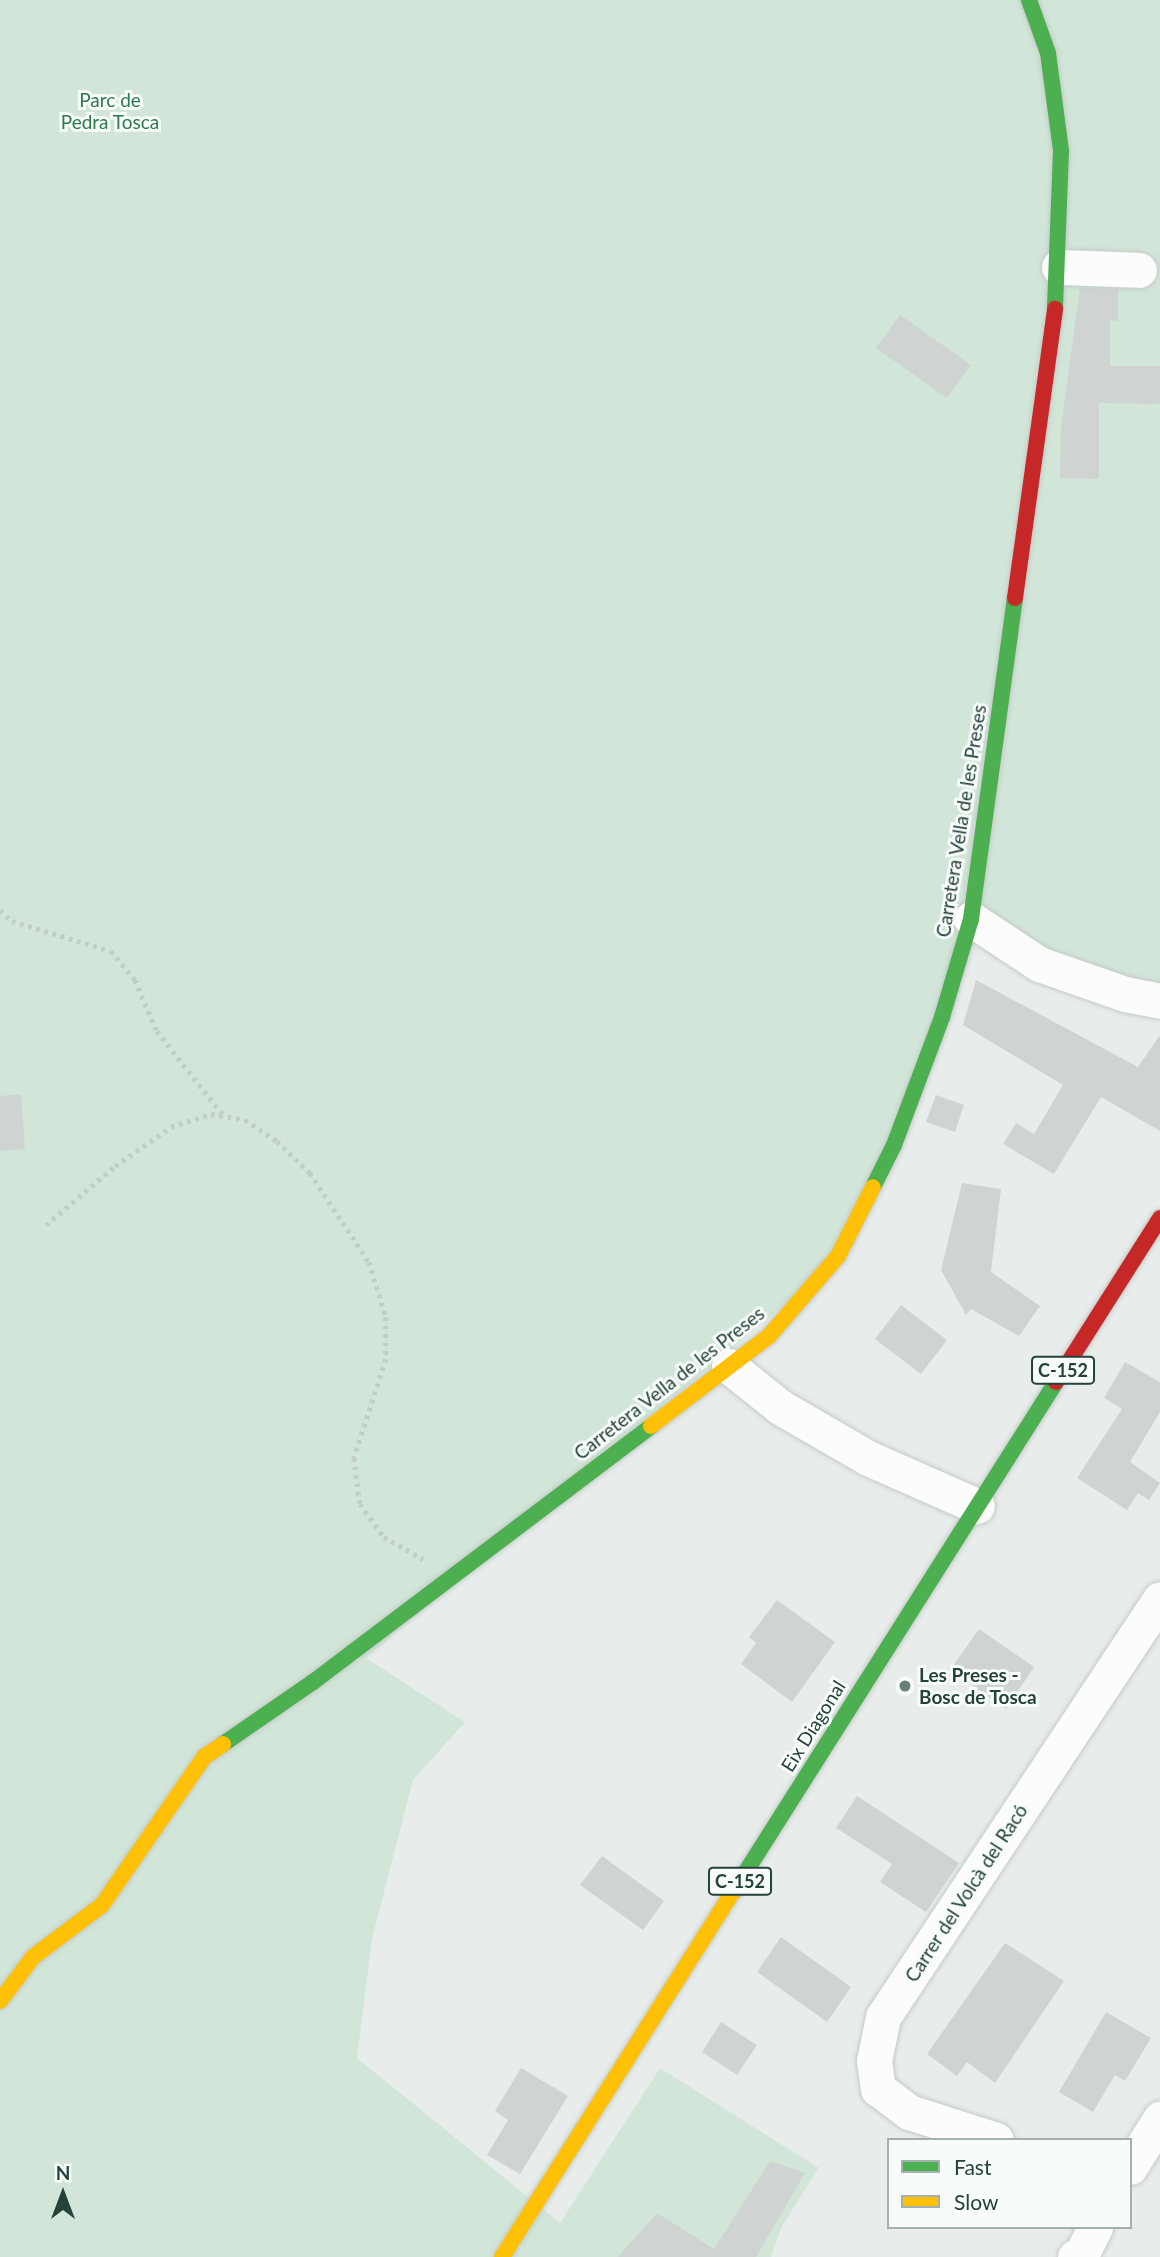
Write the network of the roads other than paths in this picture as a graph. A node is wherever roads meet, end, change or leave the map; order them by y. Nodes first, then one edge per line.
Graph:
1 (1028, 0) edge
2 (1059, 267) junction
3 (1139, 270) dead end
4 (971, 919) junction
5 (1160, 1001) edge
6 (1156, 1231) edge
7 (729, 1366) junction
8 (977, 1506) junction
9 (1160, 1599) edge
10 (0, 2001) edge
11 (1160, 2119) edge
12 (990, 2138) edge
13 (1132, 2164) edge
14 (1094, 2229) edge
15 (502, 2257) edge
16 (1075, 2257) edge

1 - 2 street, Carretera Vella de les Preses
2 - 3 street
2 - 4 street, Carretera Vella de les Preses
4 - 5 street
4 - 7 street, Carretera Vella de les Preses
6 - 8 street, Eix Diagonal / C-152
7 - 8 street
7 - 10 street, Carretera Vella de les Preses
8 - 15 street, Eix Diagonal / C-152
9 - 12 street, Carrer del Volcà del Racó
11 - 13 street
14 - 16 street

